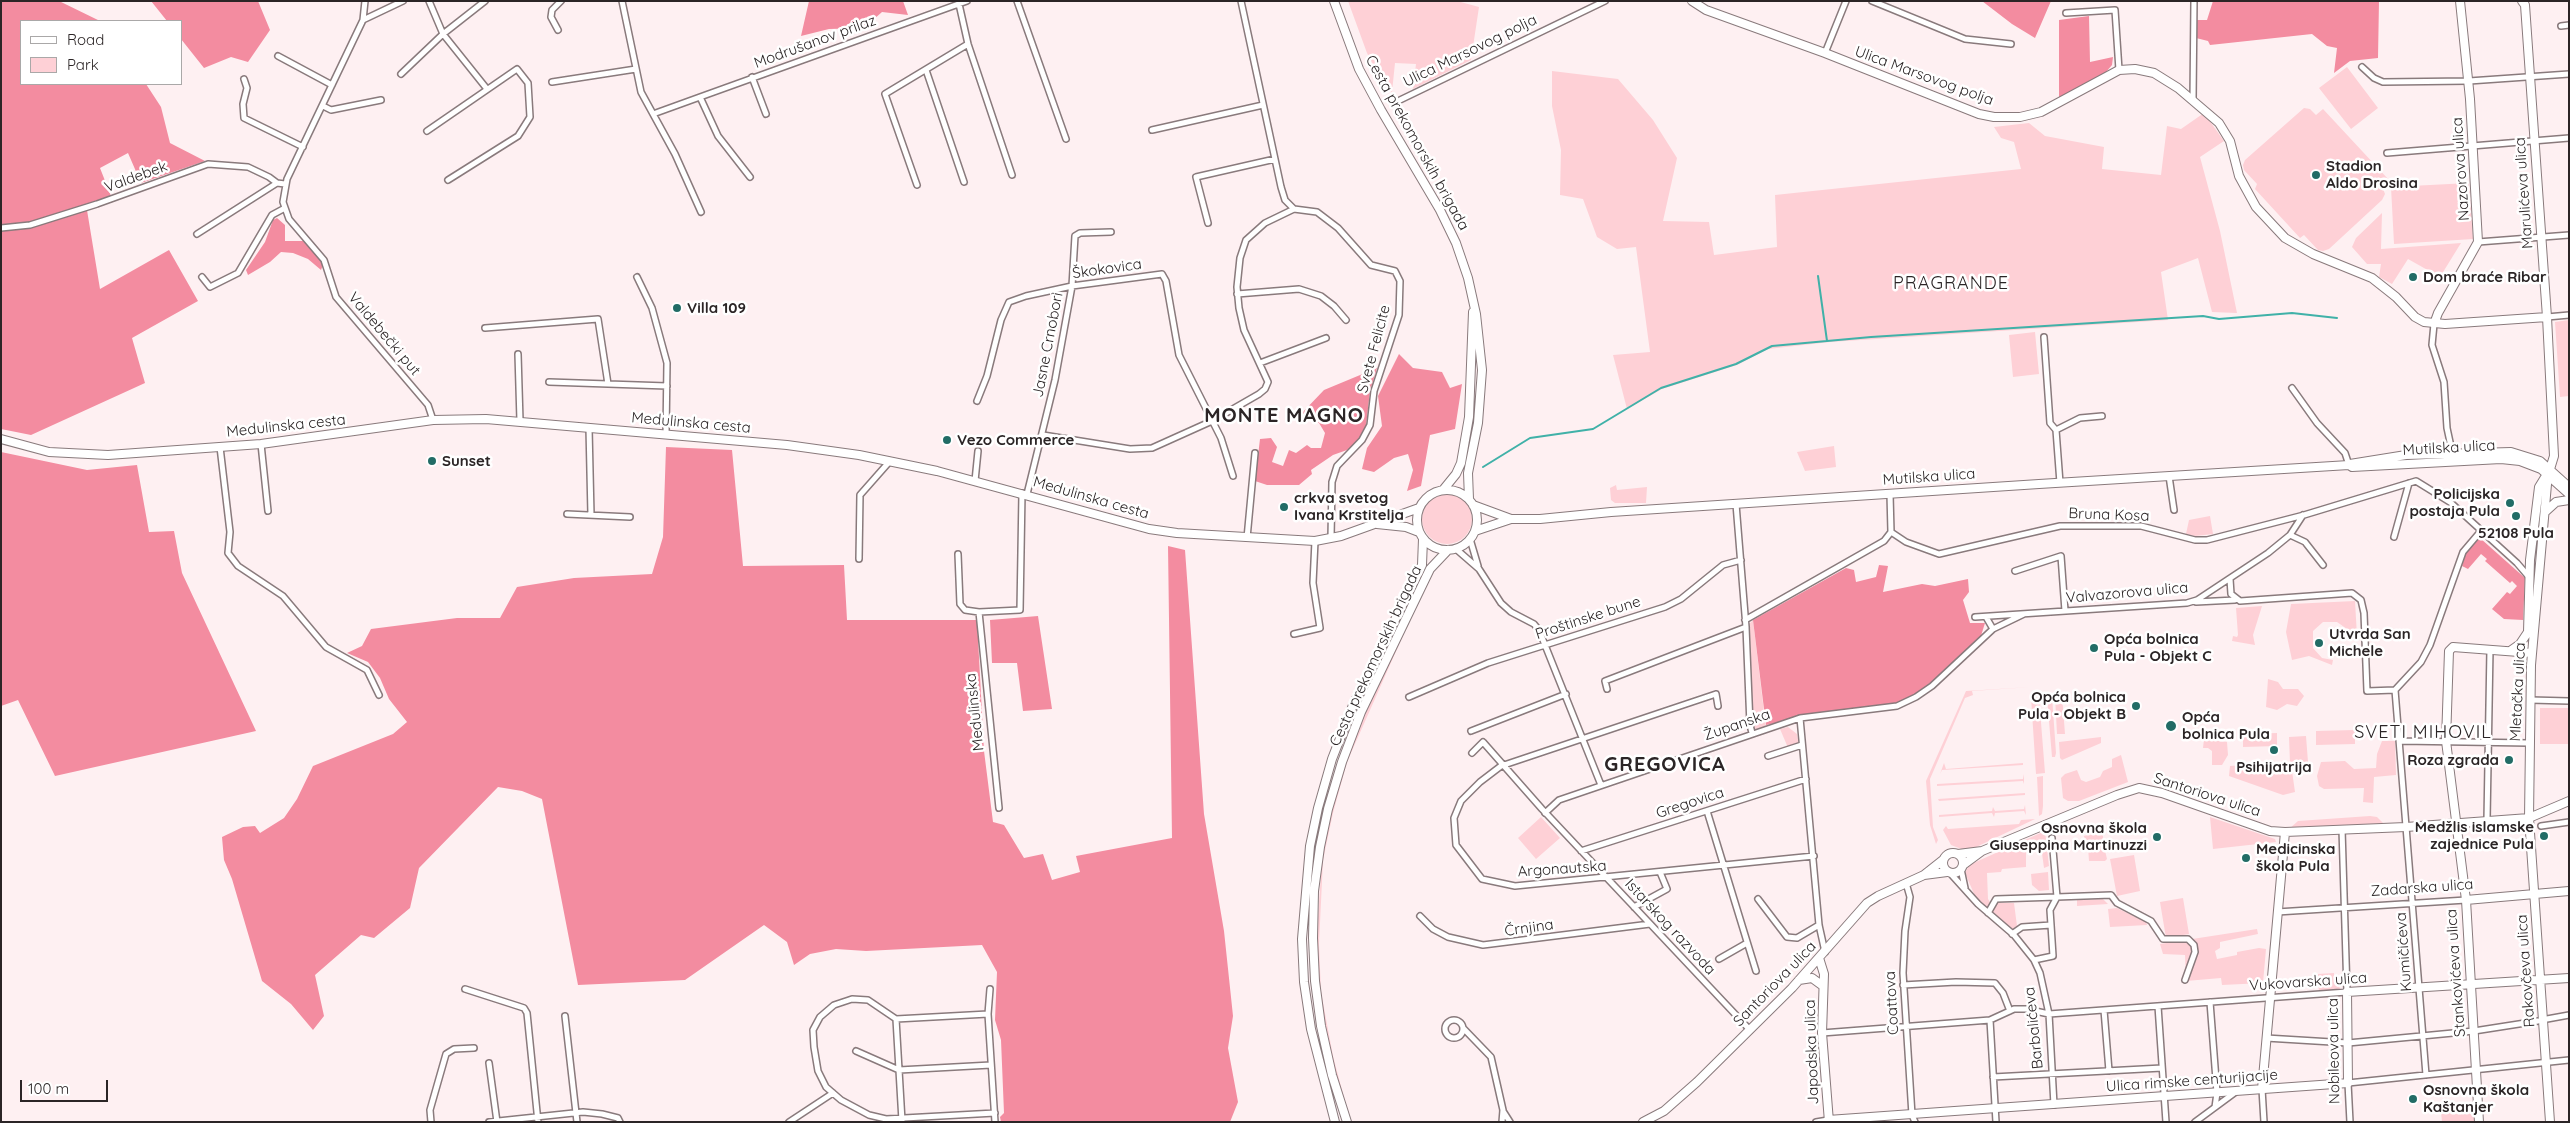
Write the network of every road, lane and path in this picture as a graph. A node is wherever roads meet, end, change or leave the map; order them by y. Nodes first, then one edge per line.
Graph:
1 (365, 1) edge
2 (403, 1) edge
3 (429, 1) edge
4 (485, 1) edge
5 (561, 1) edge
6 (622, 1) edge
7 (967, 1) edge
8 (1017, 1) edge
9 (1241, 1) edge
10 (1334, 1) edge
11 (1606, 1) edge
12 (1692, 1) edge
13 (1846, 1) edge
14 (1872, 1) edge
15 (2194, 1) edge
16 (2460, 1) edge
17 (2525, 2) edge
18 (959, 4) junction
19 (2066, 13) dead end
20 (363, 20) junction
21 (2569, 25) edge
22 (2561, 26) dead end
23 (558, 30) dead end
24 (443, 34) junction
25 (968, 44) junction
26 (2011, 44) dead end
27 (1825, 53) junction
28 (278, 56) dead end
29 (2362, 67) dead end
30 (636, 69) junction
31 (926, 70) junction
32 (2120, 70) junction
33 (401, 74) dead end
34 (2569, 74) edge
35 (2530, 77) junction
36 (752, 78) junction
37 (244, 79) dead end
38 (2469, 81) junction
39 (552, 82) dead end
40 (332, 85) junction
41 (487, 89) junction
42 (700, 97) junction
43 (381, 100) dead end
44 (1400, 100) dead end
45 (2193, 100) junction
46 (1263, 105) junction
47 (323, 106) junction
48 (653, 114) junction
49 (766, 114) dead end
50 (1152, 130) dead end
51 (427, 131) dead end
52 (2569, 138) edge
53 (1066, 139) dead end
54 (2534, 141) junction
55 (2472, 146) junction
56 (303, 147) junction
57 (2387, 152) dead end
58 (1275, 160) junction
59 (1012, 175) dead end
60 (750, 177) dead end
61 (448, 180) dead end
62 (964, 182) dead end
63 (277, 183) junction
64 (285, 184) junction
65 (917, 186) dead end
66 (285, 208) junction
67 (1294, 209) junction
68 (701, 212) dead end
69 (1208, 223) dead end
70 (1, 228) edge
71 (1111, 232) dead end
72 (196, 234) dead end
73 (2569, 235) edge
74 (2540, 237) junction
75 (2478, 242) junction
76 (202, 277) dead end
77 (637, 277) dead end
78 (1072, 286) junction
79 (1237, 294) junction
80 (1474, 300) junction
81 (2569, 315) edge
82 (2547, 317) junction
83 (1346, 320) dead end
84 (2434, 324) junction
85 (485, 328) dead end
86 (2044, 337) dead end
87 (1326, 338) dead end
88 (518, 354) dead end
89 (1260, 363) junction
90 (549, 382) dead end
91 (608, 384) junction
92 (667, 386) junction
93 (2292, 388) dead end
94 (977, 401) dead end
95 (2102, 416) dead end
96 (433, 420) junction
97 (520, 421) junction
98 (1212, 421) junction
99 (589, 428) junction
100 (2056, 430) junction
101 (666, 435) junction
102 (1043, 435) junction
103 (1, 439) edge
104 (261, 444) junction
105 (220, 447) junction
106 (978, 450) dead end
107 (1255, 453) dead end
108 (2453, 457) junction
109 (890, 460) junction
110 (2349, 465) junction
111 (2549, 471) junction
112 (1232, 476) dead end
113 (2169, 476) junction
114 (975, 481) junction
115 (2060, 483) junction
116 (2409, 483) junction
117 (2569, 486) edge
118 (1443, 490) junction
119 (1024, 493) junction
120 (1890, 494) junction
121 (2569, 494) edge
122 (2569, 500) edge
123 (1471, 502) junction
124 (1736, 504) junction
125 (1419, 508) junction
126 (2174, 510) dead end
127 (268, 511) dead end
128 (2544, 512) junction
129 (567, 514) dead end
130 (591, 515) junction
131 (2304, 515) junction
132 (630, 517) dead end
133 (1511, 519) junction
134 (1370, 525) junction
135 (1475, 531) junction
136 (1890, 532) junction
137 (2480, 532) junction
138 (2290, 534) junction
139 (1421, 535) junction
140 (2394, 537) dead end
141 (1247, 538) junction
142 (1331, 538) junction
143 (1470, 539) junction
144 (1315, 541) junction
145 (1452, 550) junction
146 (958, 554) dead end
147 (859, 559) dead end
148 (1741, 560) junction
149 (2530, 560) junction
150 (2517, 563) junction
151 (2323, 565) dead end
152 (1479, 569) junction
153 (2015, 571) dead end
154 (2529, 577) junction
155 (2230, 579) junction
156 (2236, 600) junction
157 (2187, 603) junction
158 (2064, 611) junction
159 (979, 612) junction
160 (2024, 614) junction
161 (1975, 617) dead end
162 (1986, 617) junction
163 (1746, 620) junction
164 (1746, 627) junction
165 (1993, 629) junction
166 (1294, 634) dead end
167 (1545, 645) junction
168 (2490, 649) junction
169 (2510, 651) junction
170 (2532, 653) junction
171 (1607, 689) dead end
172 (2395, 690) junction
173 (1566, 694) junction
174 (379, 695) dead end
175 (1409, 697) dead end
176 (2530, 700) junction
177 (2569, 702) edge
178 (1718, 706) dead end
179 (1800, 718) junction
180 (1471, 731) dead end
181 (1752, 733) junction
182 (1584, 738) junction
183 (2401, 741) junction
184 (2446, 741) junction
185 (2488, 742) junction
186 (2529, 743) junction
187 (1802, 744) junction
188 (1472, 754) dead end
189 (1768, 756) dead end
190 (1502, 766) junction
191 (1806, 779) junction
192 (1601, 785) junction
193 (2569, 801) edge
194 (999, 808) dead end
195 (1707, 811) junction
196 (1545, 813) junction
197 (2529, 818) junction
198 (2487, 820) junction
199 (2458, 822) junction
200 (2569, 822) edge
201 (2541, 826) dead end
202 (2406, 827) junction
203 (2342, 829) junction
204 (2285, 832) junction
205 (2052, 838) dead end
206 (1581, 851) junction
207 (1982, 851) junction
208 (1958, 854) junction
209 (1814, 856) junction
210 (1943, 860) junction
211 (1724, 865) junction
212 (1962, 867) junction
213 (1660, 872) junction
214 (1948, 872) junction
215 (1924, 876) junction
216 (1607, 878) junction
217 (1906, 883) junction
218 (1965, 889) junction
219 (2569, 891) edge
220 (2534, 894) junction
221 (2058, 897) junction
222 (1758, 900) dead end
223 (2466, 900) junction
224 (2413, 903) junction
225 (1634, 907) junction
226 (2344, 908) junction
227 (1988, 912) junction
228 (2277, 912) junction
229 (1420, 916) dead end
230 (1650, 924) junction
231 (1819, 925) junction
232 (2051, 925) junction
233 (2012, 934) junction
234 (1747, 943) junction
235 (1820, 957) junction
236 (1719, 959) dead end
237 (2034, 960) junction
238 (1756, 971) dead end
239 (2569, 978) edge
240 (1800, 980) junction
241 (2185, 980) dead end
242 (2540, 980) junction
243 (1824, 984) junction
244 (2471, 984) junction
245 (1903, 986) junction
246 (2418, 988) junction
247 (466, 989) dead end
248 (990, 989) dead end
249 (2347, 992) junction
250 (2269, 998) junction
251 (2210, 1002) junction
252 (2158, 1006) junction
253 (2104, 1010) junction
254 (2010, 1011) junction
255 (988, 1014) junction
256 (2048, 1014) junction
257 (565, 1016) dead end
258 (2569, 1016) edge
259 (896, 1019) junction
260 (2548, 1019) dead end
261 (1990, 1020) junction
262 (2538, 1021) dead end
263 (1906, 1026) junction
264 (1464, 1029) junction
265 (1750, 1030) junction
266 (2474, 1030) junction
267 (1822, 1033) junction
268 (1460, 1036) junction
269 (2423, 1036) junction
270 (1472, 1038) junction
271 (2266, 1038) junction
272 (2348, 1043) junction
273 (474, 1048) dead end
274 (856, 1051) dead end
275 (2569, 1060) edge
276 (489, 1063) dead end
277 (2546, 1063) junction
278 (991, 1064) junction
279 (2162, 1068) junction
280 (899, 1070) junction
281 (2109, 1070) junction
282 (2476, 1070) junction
283 (2052, 1073) junction
284 (2426, 1075) junction
285 (1992, 1077) junction
286 (2348, 1083) junction
287 (2262, 1089) junction
288 (2238, 1091) junction
289 (2217, 1092) junction
290 (833, 1093) junction
291 (2164, 1096) junction
292 (1340, 1102) junction
293 (2054, 1104) junction
294 (2215, 1107) junction
295 (1994, 1109) junction
296 (1503, 1110) junction
297 (576, 1113) junction
298 (995, 1113) junction
299 (1913, 1118) edge
300 (538, 1119) edge
301 (902, 1120) edge
302 (1646, 1120) edge
303 (497, 1121) edge
304 (1829, 1121) edge
305 (431, 1122) edge
306 (489, 1122) edge
307 (577, 1122) edge
308 (620, 1122) edge
309 (790, 1122) edge
310 (995, 1122) edge
311 (1337, 1122) edge
312 (1347, 1122) edge
313 (1353, 1122) edge
314 (1502, 1122) edge
315 (1510, 1122) edge
316 (1816, 1122) edge
317 (1996, 1122) edge
318 (2166, 1122) edge
319 (2195, 1122) edge
320 (2264, 1122) edge
321 (2350, 1122) edge
322 (2479, 1122) edge
323 (2550, 1122) edge

1 - 20 street
2 - 20 street
3 - 24 street
4 - 24 street
5 - 23 street
6 - 30 street
7 - 18 street, Modrušanov prilaz
8 - 53 street
9 - 46 street
10 - 80 main road, Cesta prekomorskih brigada
11 - 44 street, Ulica Marsovog polja
12 - 27 main road, Ulica Marsovog polja
13 - 27 street
14 - 26 street
15 - 45 street
16 - 38 main road, Nazorova ulica
17 - 35 main road, Marulićeva ulica
18 - 25 street
18 - 36 street, Modrušanov prilaz
19 - 32 street
20 - 40 street
21 - 22 street
24 - 33 street
24 - 41 street
25 - 31 street
25 - 59 street
27 - 32 main road, Ulica Marsovog polja
28 - 40 street
29 - 38 street
30 - 39 street
30 - 48 street
31 - 62 street
31 - 65 street
32 - 45 main road, Ulica Marsovog polja
34 - 35 street
35 - 38 street
35 - 54 main road, Marulićeva ulica
36 - 42 street, Modrušanov prilaz
36 - 49 street
37 - 56 street
38 - 55 main road, Nazorova ulica
40 - 47 street
41 - 51 street
41 - 61 street
42 - 48 street, Modrušanov prilaz
42 - 60 street
43 - 47 street
45 - 84 main road, Ulica Marsovog polja
46 - 50 street
46 - 58 street
47 - 56 street
48 - 68 street
52 - 54 street
54 - 55 street
54 - 74 main road, Marulićeva ulica
55 - 57 street
55 - 75 main road, Nazorova ulica
56 - 64 street
58 - 67 street
58 - 69 street
63 - 64 street
63 - 70 street, Valdebek
63 - 72 street
64 - 66 street
66 - 76 street
66 - 96 street, Valdebečki put
67 - 79 street
67 - 142 street, Svete Felicite
71 - 78 street, Jasne Crnobori
73 - 74 street
74 - 75 street
74 - 82 main road, Marulićeva ulica
75 - 84 main road, Nazorova ulica
77 - 92 street
78 - 94 street, Škokovica
78 - 98 street, Škokovica
78 - 102 street, Jasne Crnobori
79 - 83 street
79 - 89 street
80 - 118 main road, Cesta prekomorskih brigada
80 - 123 main road, Cesta prekomorskih brigada
81 - 82 street
82 - 84 main road
82 - 111 main road, Marulićeva ulica
84 - 108 street
85 - 91 street
86 - 100 street
87 - 89 street
88 - 97 street
89 - 98 street
90 - 91 street
91 - 92 street
92 - 101 street
93 - 110 street
95 - 100 street
96 - 97 main road, Medulinska cesta
96 - 104 main road, Medulinska cesta
97 - 99 main road, Medulinska cesta
98 - 102 street
98 - 112 street
99 - 101 main road, Medulinska cesta
99 - 130 street
100 - 115 street
101 - 109 main road, Medulinska cesta
102 - 119 street, Jasne Crnobori
103 - 105 main road, Medulinska cesta
104 - 105 main road, Medulinska cesta
104 - 127 street
105 - 174 street
106 - 114 street
107 - 141 street
108 - 110 main road, Mutilska ulica
108 - 111 main road, Mutilska ulica
108 - 111 main road, Mutilska ulica
109 - 114 main road, Medulinska cesta
109 - 147 street
110 - 113 main road, Mutilska ulica
111 - 117 main road
111 - 121 main road
111 - 128 main road, Mletačka ulica
111 - 149 main road, Mletačka ulica
113 - 115 main road, Mutilska ulica
113 - 126 street
114 - 119 main road, Medulinska cesta
115 - 120 main road, Mutilska ulica
116 - 131 street, Bruna Kosa
116 - 137 street, Bruna Kosa
116 - 140 street
118 - 123 main road
118 - 125 main road
119 - 141 main road, Medulinska cesta
119 - 159 street
120 - 124 main road, Mutilska ulica
120 - 136 street
122 - 128 main road
123 - 133 main road, Mutilska ulica
123 - 135 main road
124 - 133 main road, Mutilska ulica
124 - 148 street
125 - 134 main road
125 - 139 main road
128 - 170 main road, Mletačka ulica
129 - 130 street
130 - 132 street
131 - 136 street, Bruna Kosa
131 - 138 street, Valvazorova ulica
133 - 135 main road, Mutilska ulica
134 - 139 main road
134 - 142 main road, Medulinska cesta
135 - 143 main road
136 - 163 street
137 - 150 street
137 - 172 street
138 - 151 street
138 - 155 street, Valvazorova ulica
139 - 145 main road
139 - 311 main road, Cesta prekomorskih brigada
141 - 144 main road, Medulinska cesta
142 - 144 main road, Medulinska cesta
143 - 145 main road
143 - 152 street
144 - 166 street
145 - 152 street
145 - 292 main road, Cesta prekomorskih brigada
146 - 159 street
148 - 163 street
148 - 167 street, Proštinske bune
149 - 150 street
149 - 154 main road, Mletačka ulica
150 - 154 street
152 - 167 street
153 - 158 street
154 - 169 main road, Mletačka ulica
155 - 156 street
155 - 157 street, Valvazorova ulica
156 - 157 street
156 - 172 street
157 - 158 street, Valvazorova ulica
158 - 160 street, Valvazorova ulica
159 - 194 street, Medulinska
160 - 162 street, Valvazorova ulica
160 - 165 street, Županska
161 - 162 street, Valvazorova ulica
162 - 165 street
163 - 164 street
164 - 171 street
164 - 181 street
165 - 179 street, Županska
167 - 173 street
167 - 175 street, Proštinske bune
168 - 169 main road
168 - 184 main road, Stankovićeva ulica
168 - 185 street
169 - 170 main road
170 - 176 main road, Mletačka ulica
172 - 183 street, Kumičićeva
173 - 180 street
173 - 182 street
176 - 177 street
176 - 186 main road, Mletačka ulica
178 - 182 street, Argonautska
179 - 181 street, Županska
179 - 187 street
181 - 192 street, Županska
182 - 190 street, Argonautska
182 - 192 street
183 - 184 street
183 - 202 street, Kumičićeva
184 - 185 street
184 - 199 main road, Stankovićeva ulica
185 - 186 street
185 - 198 street
186 - 197 main road, Mletačka ulica
187 - 189 street
187 - 191 street
188 - 190 street, Istarskog razvoda
190 - 196 street, Istarskog razvoda
190 - 216 street, Argonautska
191 - 195 street, Gregovica
191 - 209 street
192 - 196 street, Županska
193 - 197 main road
195 - 206 street, Gregovica
195 - 211 street
196 - 206 street, Istarskog razvoda
197 - 198 main road, Santoriova ulica
197 - 220 main road, Rakovčeva ulica
198 - 199 main road, Santoriova ulica
199 - 202 main road, Santoriova ulica
199 - 223 main road, Stankovićeva ulica
200 - 201 street
202 - 203 main road, Santoriova ulica
202 - 224 street, Kumičićeva
203 - 204 main road, Santoriova ulica
203 - 226 street, Nobileova ulica
204 - 207 main road, Santoriova ulica
204 - 228 main road
205 - 221 street
206 - 216 street, Istarskog razvoda
207 - 208 main road, Santoriova ulica
207 - 212 main road, Santoriova ulica
208 - 210 main road
208 - 212 main road
209 - 211 street, Argonautska
209 - 231 street
210 - 214 main road
210 - 215 main road, Santoriova ulica
211 - 213 street, Argonautska
211 - 234 street
212 - 214 main road
212 - 218 street
213 - 216 street, Argonautska
213 - 225 street
214 - 215 main road, Santoriova ulica
214 - 218 street, Barbalićeva
215 - 217 main road, Santoriova ulica
216 - 225 street, Istarskog razvoda
217 - 235 main road, Santoriova ulica
217 - 245 street, Coattova
218 - 227 street, Barbalićeva
219 - 220 main road, Zadarska ulica
220 - 223 main road, Zadarska ulica
220 - 242 main road, Rakovčeva ulica
221 - 227 street
221 - 232 street
221 - 241 street
222 - 231 street
223 - 224 street, Zadarska ulica
223 - 244 main road, Stankovićeva ulica
224 - 226 street, Zadarska ulica
224 - 246 street, Kumičićeva
225 - 230 street, Istarskog razvoda
226 - 228 street, Zadarska ulica
226 - 249 street, Nobileova ulica
227 - 233 street, Barbalićeva
228 - 250 main road
229 - 230 street, Črnjina
230 - 265 street, Istarskog razvoda
231 - 235 street
232 - 233 street
232 - 237 street
233 - 237 street, Barbalićeva
234 - 236 street
234 - 238 street
235 - 240 main road, Santoriova ulica
235 - 243 main road, Japodska ulica
237 - 256 street, Barbalićeva
239 - 242 main road, Vukovarska ulica
240 - 243 main road
240 - 265 main road, Santoriova ulica
242 - 244 main road, Vukovarska ulica
242 - 277 main road, Rakovčeva ulica
243 - 267 main road, Japodska ulica
244 - 246 main road, Vukovarska ulica
244 - 266 main road, Stankovićeva ulica
245 - 254 street
245 - 263 street, Coattova
246 - 249 main road, Vukovarska ulica
246 - 269 street, Kumičićeva
247 - 300 street
248 - 255 street
249 - 250 street, Vukovarska ulica
249 - 272 main road, Nobileova ulica
250 - 251 street, Vukovarska ulica
250 - 271 main road
251 - 252 street, Vukovarska ulica
251 - 289 street
252 - 253 street, Vukovarska ulica
252 - 279 street
253 - 256 street, Vukovarska ulica
253 - 281 street
254 - 256 street, Vukovarska ulica
254 - 261 street
255 - 259 street
255 - 278 street
256 - 283 street, Barbalićeva
257 - 297 street
258 - 260 street
259 - 280 street
259 - 290 street
261 - 263 street
261 - 285 street
262 - 266 street
263 - 267 street
263 - 299 street, Coattova
264 - 268 street
264 - 268 street
264 - 270 street
265 - 302 main road, Santoriova ulica
266 - 269 street
266 - 282 main road, Stankovićeva ulica
267 - 304 main road, Japodska ulica
268 - 270 street
269 - 272 street
269 - 284 street, Kumičićeva
270 - 296 street
271 - 272 street
271 - 287 main road
272 - 286 main road, Nobileova ulica
273 - 305 street
274 - 280 street
275 - 277 street, Ulica rimske centurijacije
276 - 303 street
277 - 282 street, Ulica rimske centurijacije
277 - 323 main road, Rakovčeva ulica
278 - 280 street
278 - 298 street
279 - 281 street
279 - 291 street
280 - 301 street
281 - 283 street
282 - 284 street, Ulica rimske centurijacije
282 - 322 main road, Stankovićeva ulica
283 - 285 street
283 - 293 street, Barbalićeva
284 - 286 street, Ulica rimske centurijacije
285 - 295 street
286 - 287 main road, Ulica rimske centurijacije
286 - 321 street, Nobileova ulica
287 - 288 main road, Ulica rimske centurijacije
287 - 320 street
288 - 289 main road, Ulica rimske centurijacije
288 - 294 street
289 - 291 main road, Ulica rimske centurijacije
289 - 294 street
290 - 301 street
290 - 309 street
291 - 293 main road, Ulica rimske centurijacije
291 - 318 street
292 - 312 main road, Cesta prekomorskih brigada
292 - 313 main road, Cesta prekomorskih brigada
293 - 295 main road, Ulica rimske centurijacije
294 - 319 street
295 - 299 main road, Ulica rimske centurijacije
295 - 317 street
296 - 314 street
296 - 315 street
297 - 300 street
297 - 307 street
297 - 308 street
298 - 301 street
298 - 310 street
299 - 304 main road, Ulica rimske centurijacije
300 - 303 street
303 - 306 street
304 - 316 street, Ulica rimske centurijacije

